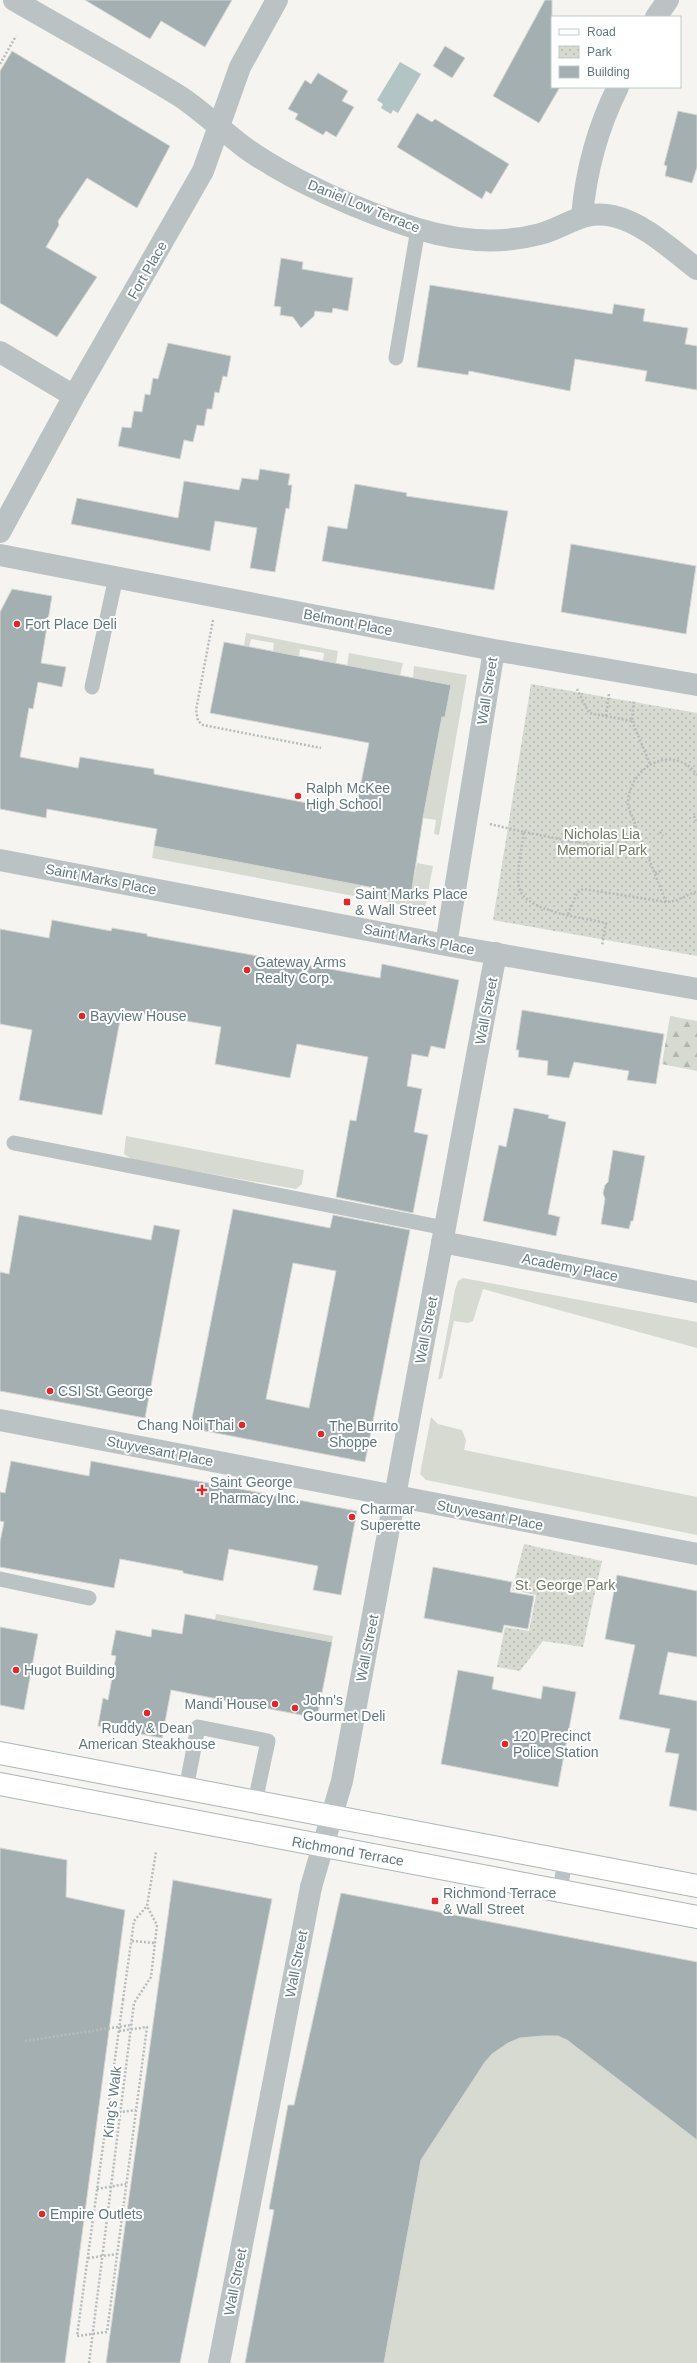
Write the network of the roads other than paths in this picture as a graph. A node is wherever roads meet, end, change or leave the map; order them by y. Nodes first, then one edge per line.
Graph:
1 (14, 0) edge
2 (277, 0) edge
3 (668, 0) edge
4 (657, 16) edge
5 (618, 88) edge
6 (219, 128) junction
7 (582, 216) junction
8 (418, 229) junction
9 (697, 269) edge
10 (0, 352) edge
11 (396, 358) dead end
12 (74, 396) junction
13 (0, 532) edge
14 (0, 555) edge
15 (116, 577) junction
16 (494, 650) junction
17 (697, 685) edge
18 (92, 687) dead end
19 (0, 860) edge
20 (446, 945) junction
21 (496, 954) junction
22 (697, 989) edge
23 (14, 1143) dead end
24 (444, 1235) junction
25 (697, 1292) edge
26 (0, 1420) edge
27 (395, 1496) junction
28 (697, 1554) edge
29 (0, 1579) edge
30 (89, 1598) dead end
31 (0, 1753) edge
32 (0, 1784) edge
33 (186, 1789) junction
34 (256, 1802) junction
35 (332, 1817) junction
36 (323, 1846) junction
37 (565, 1860) junction
38 (697, 1886) edge
39 (560, 1891) junction
40 (697, 1917) edge
41 (219, 2363) edge

1 - 6 street, Daniel Low Terrace
2 - 6 street, Fort Place
3 - 4 street
5 - 7 street
6 - 8 street, Daniel Low Terrace
6 - 12 street, Fort Place
7 - 8 street, Daniel Low Terrace
7 - 9 street, Daniel Low Terrace
8 - 11 lane
10 - 12 street
12 - 13 street, Fort Place
14 - 15 street, Belmont Place
15 - 16 street, Belmont Place
15 - 18 lane
16 - 17 street, Belmont Place
16 - 20 street, Wall Street
19 - 20 street, Saint Marks Place
20 - 21 street, Saint Marks Place
21 - 22 street, Saint Marks Place
21 - 24 street, Wall Street
23 - 24 lane
24 - 25 street, Academy Place
24 - 27 street, Wall Street
26 - 27 street, Stuyvesant Place
27 - 28 street, Stuyvesant Place
27 - 35 street, Wall Street
29 - 30 lane
31 - 33 main road
32 - 36 main road, Richmond Terrace
33 - 34 main road
33 - 34 lane
34 - 35 main road
35 - 36 street, Wall Street
35 - 37 main road
36 - 39 main road, Richmond Terrace
36 - 41 street, Wall Street, bridge
37 - 38 main road
37 - 39 lane
39 - 40 main road, Richmond Terrace

